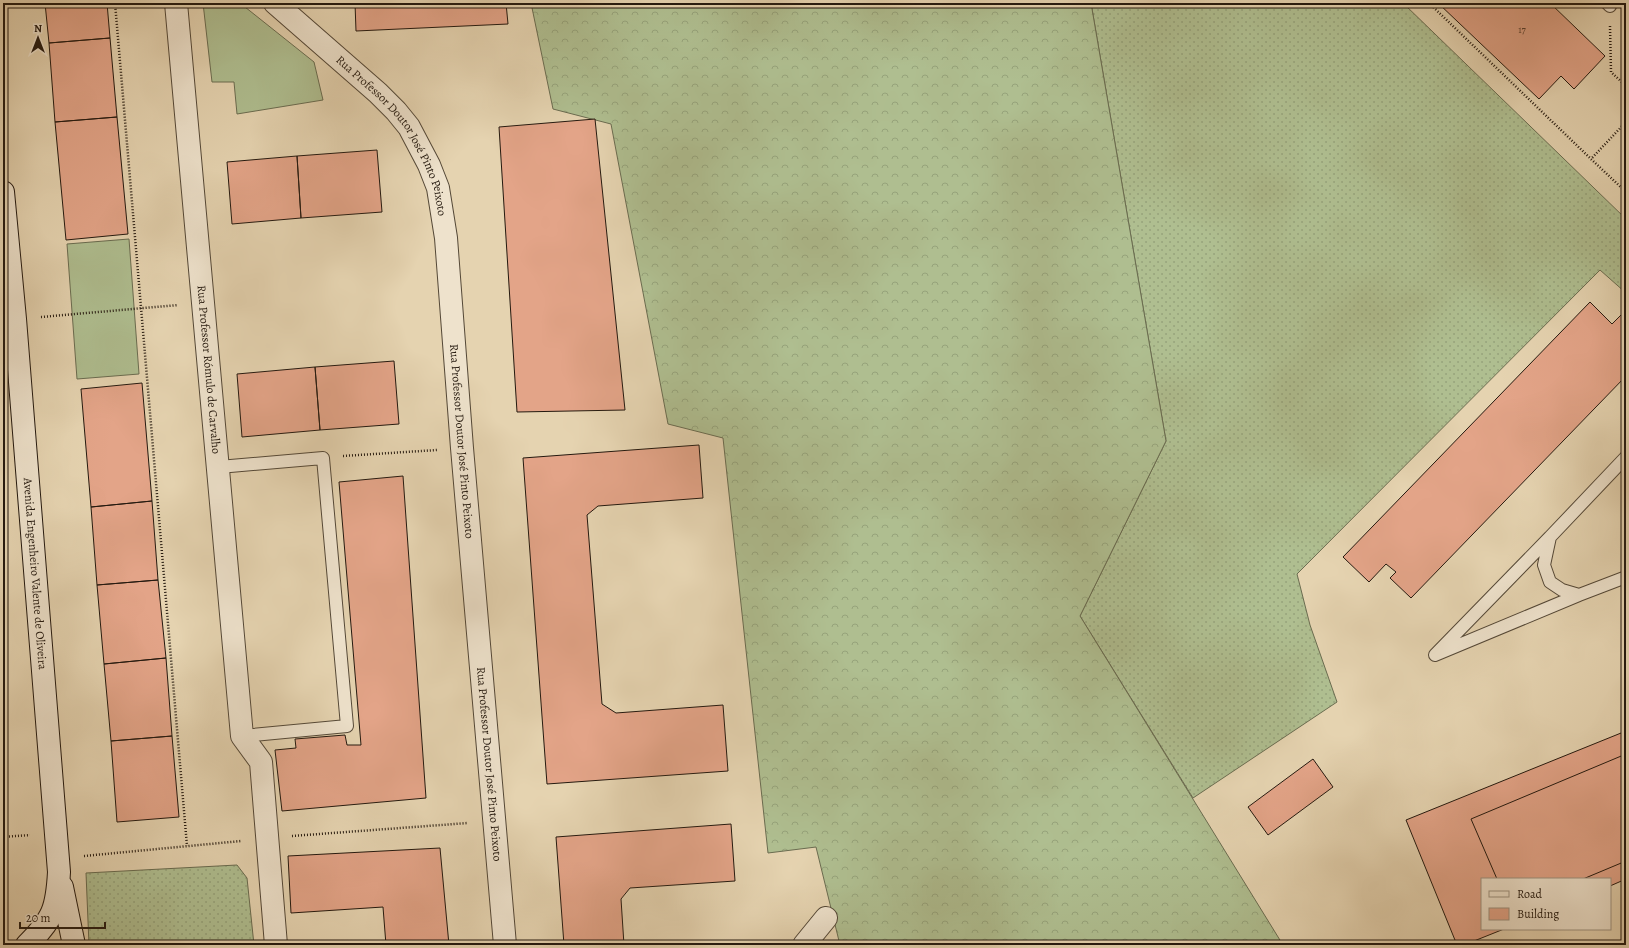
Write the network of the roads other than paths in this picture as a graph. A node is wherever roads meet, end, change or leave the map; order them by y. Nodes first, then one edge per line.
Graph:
1 (176, 3) edge
2 (275, 3) edge
3 (3, 192) edge
4 (1626, 457) edge
5 (219, 467) junction
6 (1550, 536) junction
7 (1626, 577) edge
8 (1579, 595) junction
9 (242, 736) junction
10 (59, 872) junction
11 (826, 918) dead end
12 (27, 945) edge
13 (74, 945) edge
14 (276, 945) edge
15 (505, 945) edge
16 (804, 945) edge

1 - 5 street, Rua Professor Rómulo de Carvalho
2 - 15 street, Rua Professor Doutor José Pinto Peixoto
3 - 10 street, Avenida Engenheiro Valente de Oliveira
4 - 6 lane
5 - 9 street, Rua Professor Rómulo de Carvalho
5 - 9 lane
6 - 8 lane
6 - 8 lane
7 - 8 lane
9 - 14 street
10 - 12 street, Avenida Engenheiro Valente de Oliveira
10 - 13 street
11 - 16 street

